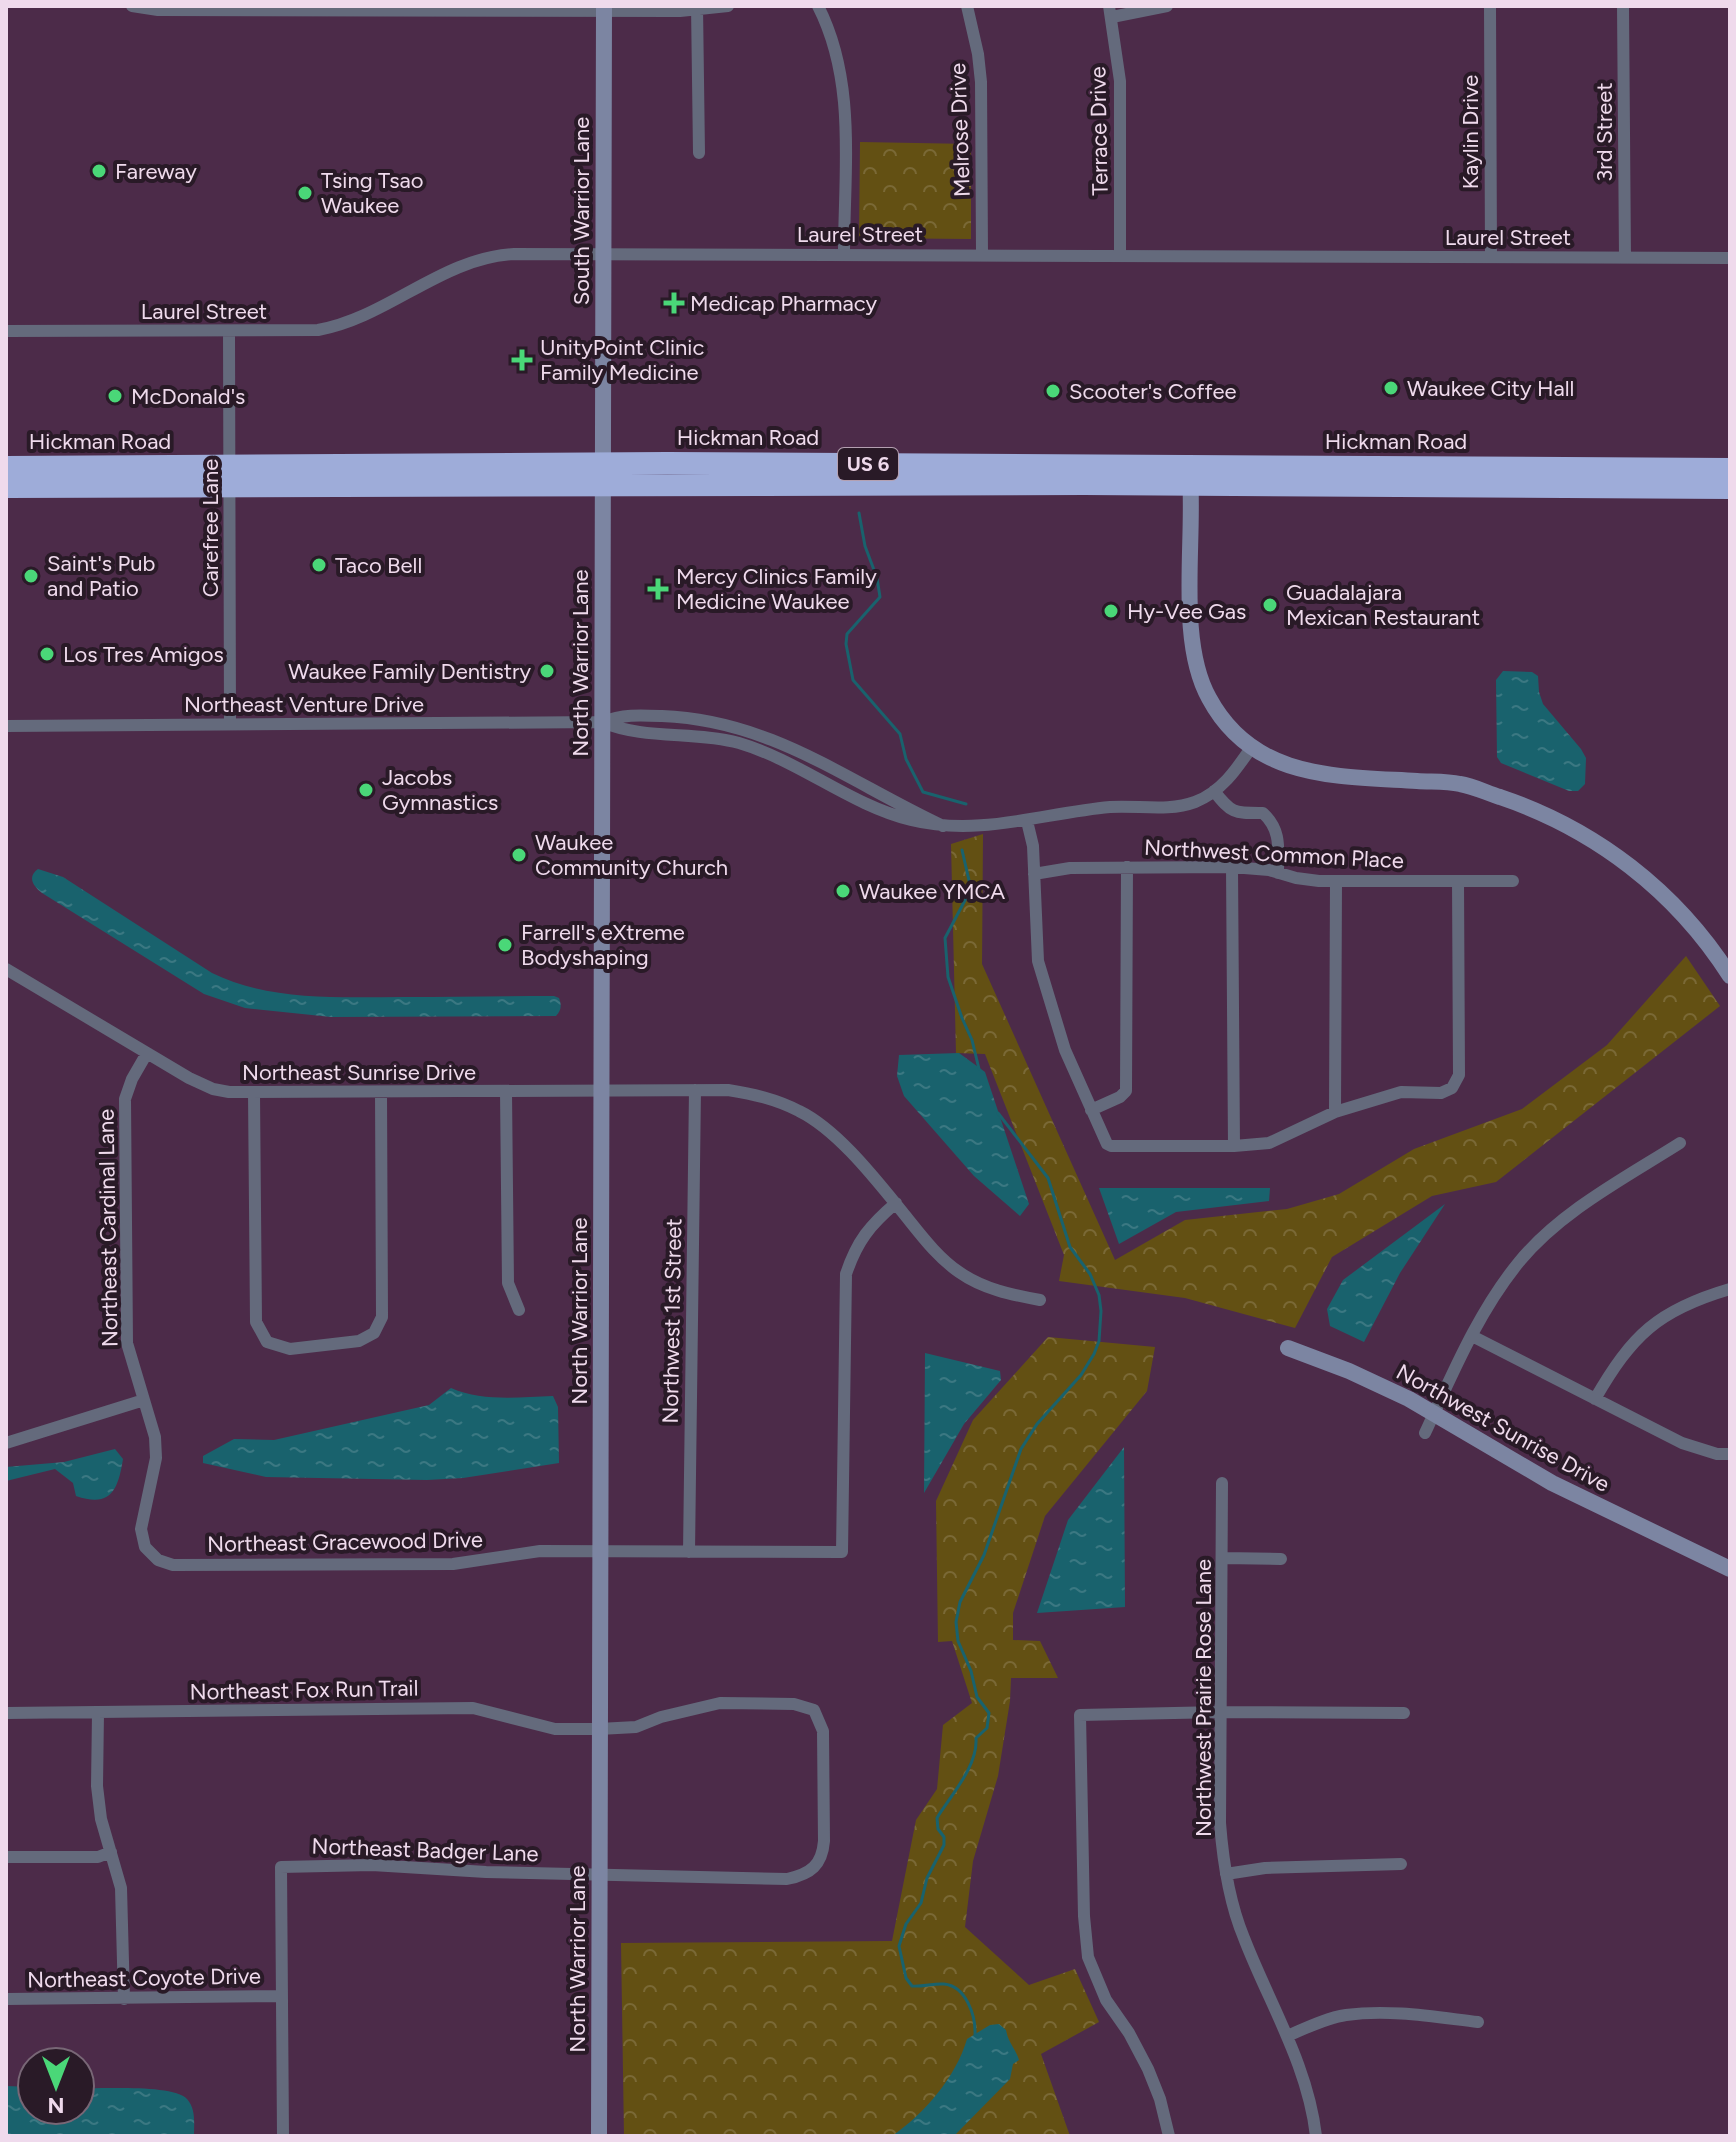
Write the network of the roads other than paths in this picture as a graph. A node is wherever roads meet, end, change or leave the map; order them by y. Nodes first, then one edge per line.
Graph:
1 (132, 6) edge
2 (728, 6) edge
3 (818, 6) edge
4 (967, 6) edge
5 (1167, 6) edge
6 (1490, 6) edge
7 (1623, 6) edge
8 (228, 8) edge
9 (366, 8) edge
10 (446, 8) edge
11 (604, 8) edge
12 (697, 8) edge
13 (1110, 11) edge
14 (699, 153) dead end
15 (603, 253) junction
16 (844, 254) junction
17 (982, 254) junction
18 (1120, 255) junction
19 (1491, 257) junction
20 (1625, 257) junction
21 (1730, 258) edge
22 (6, 331) edge
23 (229, 331) junction
24 (6, 467) edge
25 (1730, 469) edge
26 (602, 475) junction
27 (1190, 475) junction
28 (230, 476) junction
29 (6, 487) edge
30 (1730, 488) edge
31 (602, 722) junction
32 (230, 724) junction
33 (6, 726) edge
34 (1251, 748) junction
35 (1214, 791) junction
36 (1027, 821) junction
37 (1127, 867) junction
38 (1232, 867) junction
39 (1278, 873) junction
40 (1034, 874) junction
41 (1336, 881) junction
42 (1458, 881) junction
43 (1513, 881) dead end
44 (6, 969) edge
45 (1730, 976) edge
46 (147, 1053) junction
47 (695, 1090) junction
48 (601, 1091) junction
49 (381, 1092) junction
50 (506, 1092) junction
51 (254, 1093) junction
52 (1091, 1110) junction
53 (1335, 1112) junction
54 (1680, 1143) dead end
55 (1234, 1146) junction
56 (896, 1203) junction
57 (1730, 1289) edge
58 (1040, 1300) dead end
59 (519, 1310) dead end
60 (1472, 1336) junction
61 (1288, 1348) dead end
62 (1595, 1399) junction
63 (144, 1400) junction
64 (1434, 1413) junction
65 (1425, 1433) dead end
66 (6, 1443) edge
67 (1730, 1454) edge
68 (1222, 1483) dead end
69 (145, 1547) joint
70 (600, 1551) junction
71 (689, 1552) junction
72 (1223, 1558) junction
73 (1281, 1559) dead end
74 (1730, 1567) edge
75 (1221, 1712) junction
76 (6, 1713) edge
77 (98, 1713) junction
78 (1404, 1713) dead end
79 (599, 1729) junction
80 (111, 1852) junction
81 (6, 1857) edge
82 (1401, 1864) dead end
83 (598, 1874) junction
84 (1226, 1874) junction
85 (282, 1996) junction
86 (6, 1999) edge
87 (124, 1999) junction
88 (1478, 2022) dead end
89 (1287, 2036) junction
90 (283, 2136) edge
91 (599, 2136) edge
92 (1169, 2136) edge
93 (1316, 2136) edge

1 - 8 street
2 - 12 street
3 - 16 street
4 - 17 street, Melrose Drive
5 - 13 street
6 - 19 street, Kaylin Drive
7 - 20 street, 3rd Street
8 - 9 street
9 - 10 street
10 - 11 street
11 - 12 street
11 - 15 street, South Warrior Lane
12 - 14 street
13 - 18 street, Terrace Drive
15 - 16 street, Laurel Street
15 - 23 street, Laurel Street
15 - 26 street, South Warrior Lane
16 - 17 street, Laurel Street
17 - 18 street, Laurel Street
18 - 19 street, Laurel Street
19 - 20 street, Laurel Street
20 - 21 street, Laurel Street
22 - 23 street, Laurel Street
23 - 28 street, Carefree Lane
24 - 28 highway, Hickman Road / US 6
25 - 27 highway, Hickman Road / US 6
26 - 27 highway, Hickman Road / US 6
26 - 28 highway, Hickman Road / US 6
26 - 31 street, North Warrior Lane
27 - 30 highway, Hickman Road / US 6
27 - 34 street
28 - 29 highway, Hickman Road / US 6
28 - 32 street, Carefree Lane
31 - 32 street, Northeast Venture Drive
31 - 36 street, Northeast Venture Drive
31 - 48 street, North Warrior Lane
32 - 33 street, Northeast Venture Drive
34 - 35 street
34 - 45 street
35 - 36 street, Northeast Venture Drive
35 - 39 street
36 - 40 street
37 - 38 street, Northwest Common Place
37 - 40 street, Northwest Common Place
37 - 52 street
38 - 39 street, Northwest Common Place
38 - 55 street
39 - 41 street, Northwest Common Place
40 - 52 street
41 - 42 street, Northwest Common Place
41 - 53 street
42 - 43 street, Northwest Common Place
42 - 53 street
44 - 46 street, Northeast Sunrise Drive
46 - 51 street, Northeast Sunrise Drive
46 - 63 street, Northeast Cardinal Lane
47 - 48 street
47 - 56 street
47 - 71 street, Northwest 1st Street
48 - 50 street, Northeast Sunrise Drive
48 - 70 street, North Warrior Lane
49 - 50 street, Northeast Sunrise Drive
49 - 51 street, Northeast Sunrise Drive
49 - 51 street
50 - 59 street
52 - 55 street
53 - 55 street
54 - 60 street
56 - 58 street
56 - 71 street, Northeast Gracewood Drive
57 - 62 street
60 - 62 street
60 - 64 street
61 - 64 street, Northwest Sunrise Drive
62 - 67 street
63 - 66 street
63 - 69 street, Northeast Cardinal Lane
64 - 65 street
64 - 74 street, Northwest Sunrise Drive
68 - 72 street, Northwest Prairie Rose Lane
69 - 70 street, Northeast Gracewood Drive
70 - 71 street, Northeast Gracewood Drive
70 - 79 street, North Warrior Lane
72 - 73 street
72 - 75 street, Northwest Prairie Rose Lane
75 - 78 street
75 - 84 street, Northwest Prairie Rose Lane
75 - 92 street
76 - 77 street, Northeast Fox Run Trail
77 - 79 street, Northeast Fox Run Trail
77 - 80 street
79 - 83 street, North Warrior Lane
79 - 83 street, Northeast Fox Run Trail
80 - 81 street
80 - 87 street
82 - 84 street
83 - 85 street, Northeast Badger Lane
83 - 91 street, North Warrior Lane
84 - 89 street, Northwest Prairie Rose Lane
85 - 87 street, Northeast Coyote Drive
85 - 90 street, Northeast Badger Lane
86 - 87 street, Northeast Coyote Drive
88 - 89 street
89 - 93 street, Northwest Prairie Rose Lane

